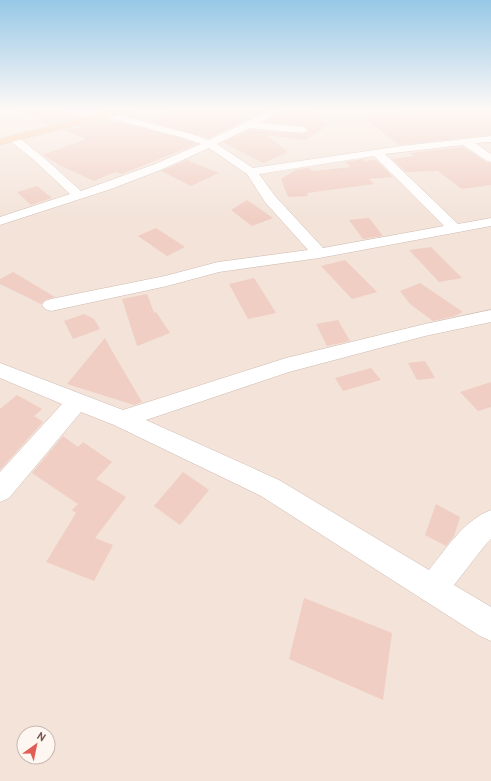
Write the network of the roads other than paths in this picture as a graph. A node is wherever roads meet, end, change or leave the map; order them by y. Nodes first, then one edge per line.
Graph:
1 (23, 146) edge
2 (204, 146) edge
3 (214, 146) edge
4 (425, 146) edge
5 (473, 146) edge
6 (377, 153) junction
7 (491, 159) edge
8 (251, 172) junction
9 (78, 196) junction
10 (0, 222) edge
11 (491, 222) edge
12 (455, 229) junction
13 (319, 253) junction
14 (51, 305) dead end
15 (491, 316) edge
16 (0, 370) edge
17 (78, 401) junction
18 (122, 419) junction
19 (0, 490) edge
20 (491, 523) edge
21 (433, 589) junction
22 (491, 625) edge

1 - 9 street
2 - 9 street
3 - 8 street
4 - 6 street
5 - 7 street
6 - 8 street
6 - 12 street
8 - 13 street
9 - 10 street
11 - 12 street
12 - 13 street
13 - 14 street
15 - 18 street
16 - 17 street
17 - 18 street
17 - 19 street
18 - 21 street
20 - 21 street
21 - 22 street

